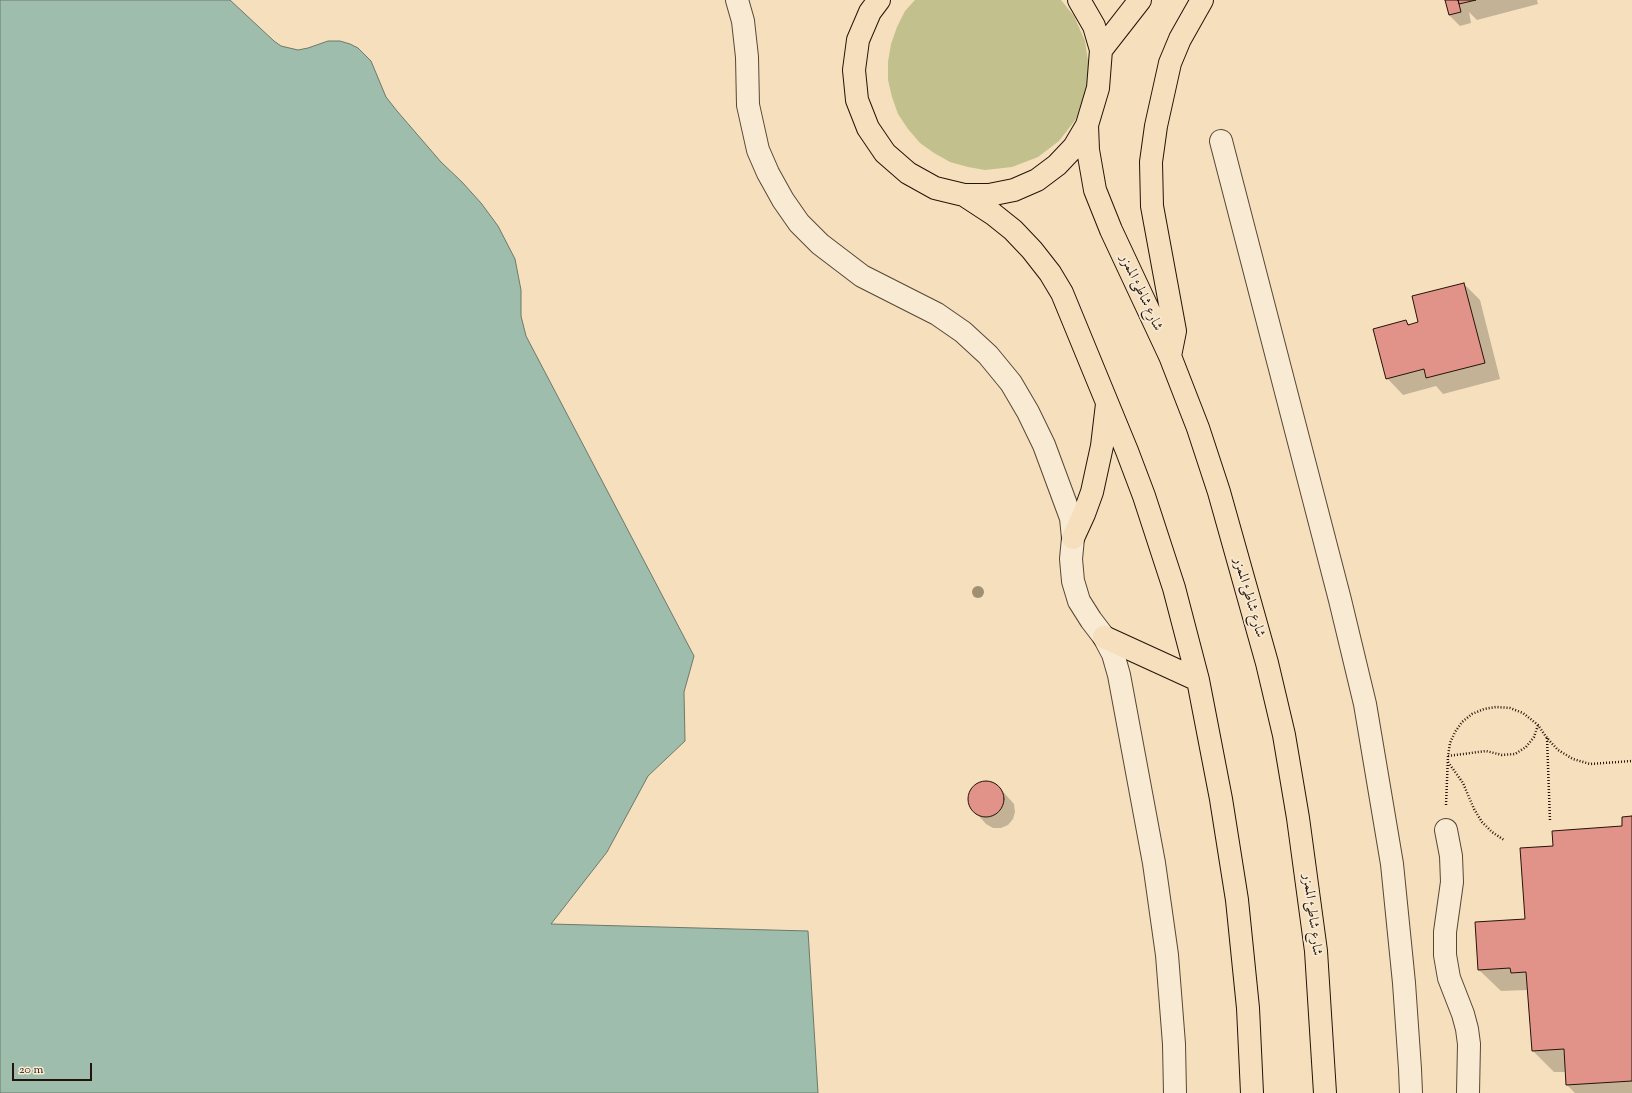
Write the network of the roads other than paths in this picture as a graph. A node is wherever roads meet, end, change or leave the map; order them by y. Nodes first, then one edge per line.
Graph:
1 (737, 0) edge
2 (1079, 0) edge
3 (1140, 0) edge
4 (1202, 0) edge
5 (871, 4) edge
6 (1101, 50) junction
7 (1087, 125) junction
8 (1221, 141) dead end
9 (964, 195) junction
10 (1170, 356) junction
11 (1107, 403) junction
12 (1073, 538) junction
13 (1104, 637) junction
14 (1198, 680) junction
15 (1446, 830) road end
16 (1175, 1093) edge
17 (1252, 1093) edge
18 (1325, 1093) edge
19 (1411, 1093) edge
20 (1468, 1093) edge

1 - 12 street
2 - 6 main road
3 - 6 main road
4 - 10 main road
5 - 9 main road
6 - 7 main road
7 - 9 main road
7 - 10 main road, شارع شاطئ الممزر
8 - 19 street
9 - 11 main road
10 - 18 main road, شارع شاطئ الممزر
11 - 12 main road
11 - 14 main road
12 - 13 street
13 - 14 main road
13 - 16 street
14 - 17 main road
15 - 20 street

